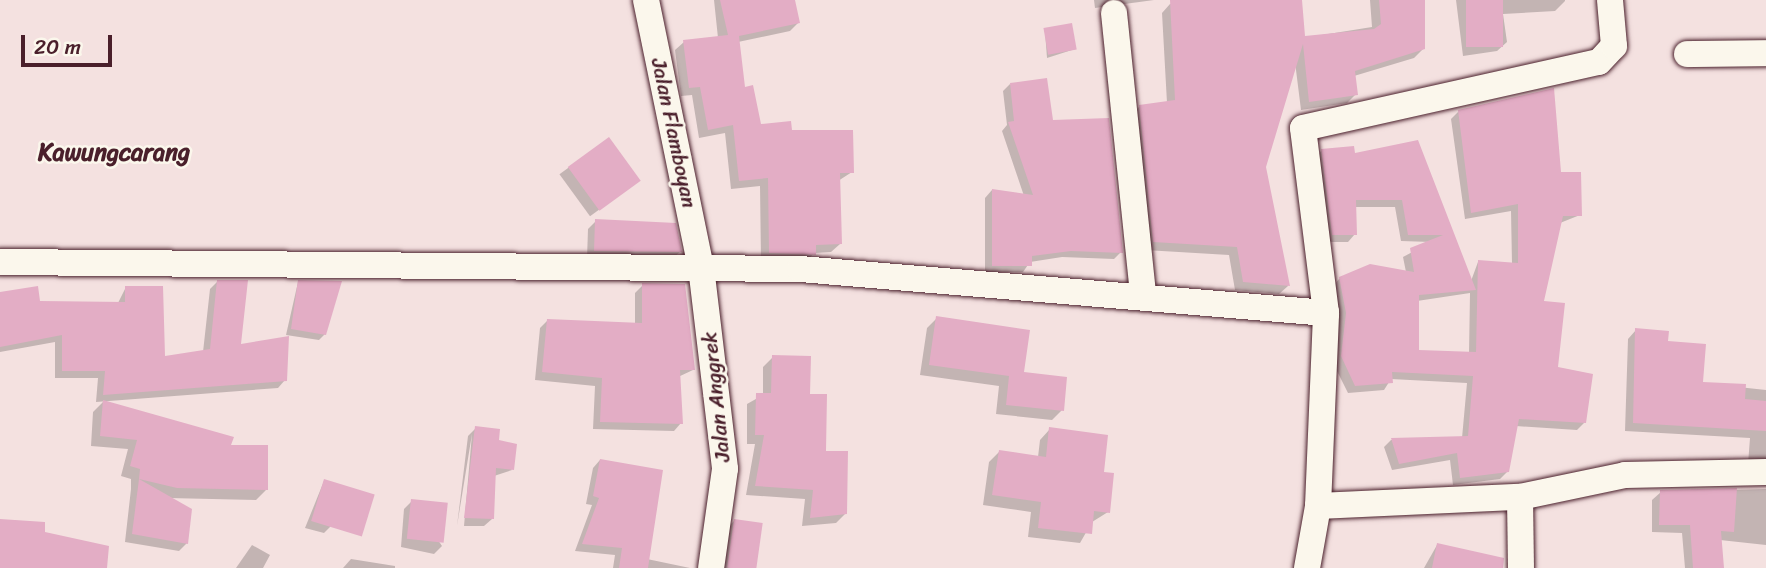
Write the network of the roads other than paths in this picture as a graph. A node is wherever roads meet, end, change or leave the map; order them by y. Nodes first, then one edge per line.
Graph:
1 (646, 0) edge
2 (1609, 0) edge
3 (1114, 13) dead end
4 (1766, 53) edge
5 (1687, 54) dead end
6 (0, 262) edge
7 (701, 267) junction
8 (1143, 296) junction
9 (1326, 313) junction
10 (1766, 472) edge
11 (1520, 497) junction
12 (1318, 506) junction
13 (711, 568) edge
14 (1307, 568) edge
15 (1521, 568) edge

1 - 7 street, Jalan Flamboyan
2 - 9 street
3 - 8 street
4 - 5 street
6 - 7 street
7 - 8 street
7 - 13 street, Jalan Anggrek
8 - 9 street
9 - 12 street
10 - 11 street
11 - 12 street
11 - 15 street
12 - 14 street

